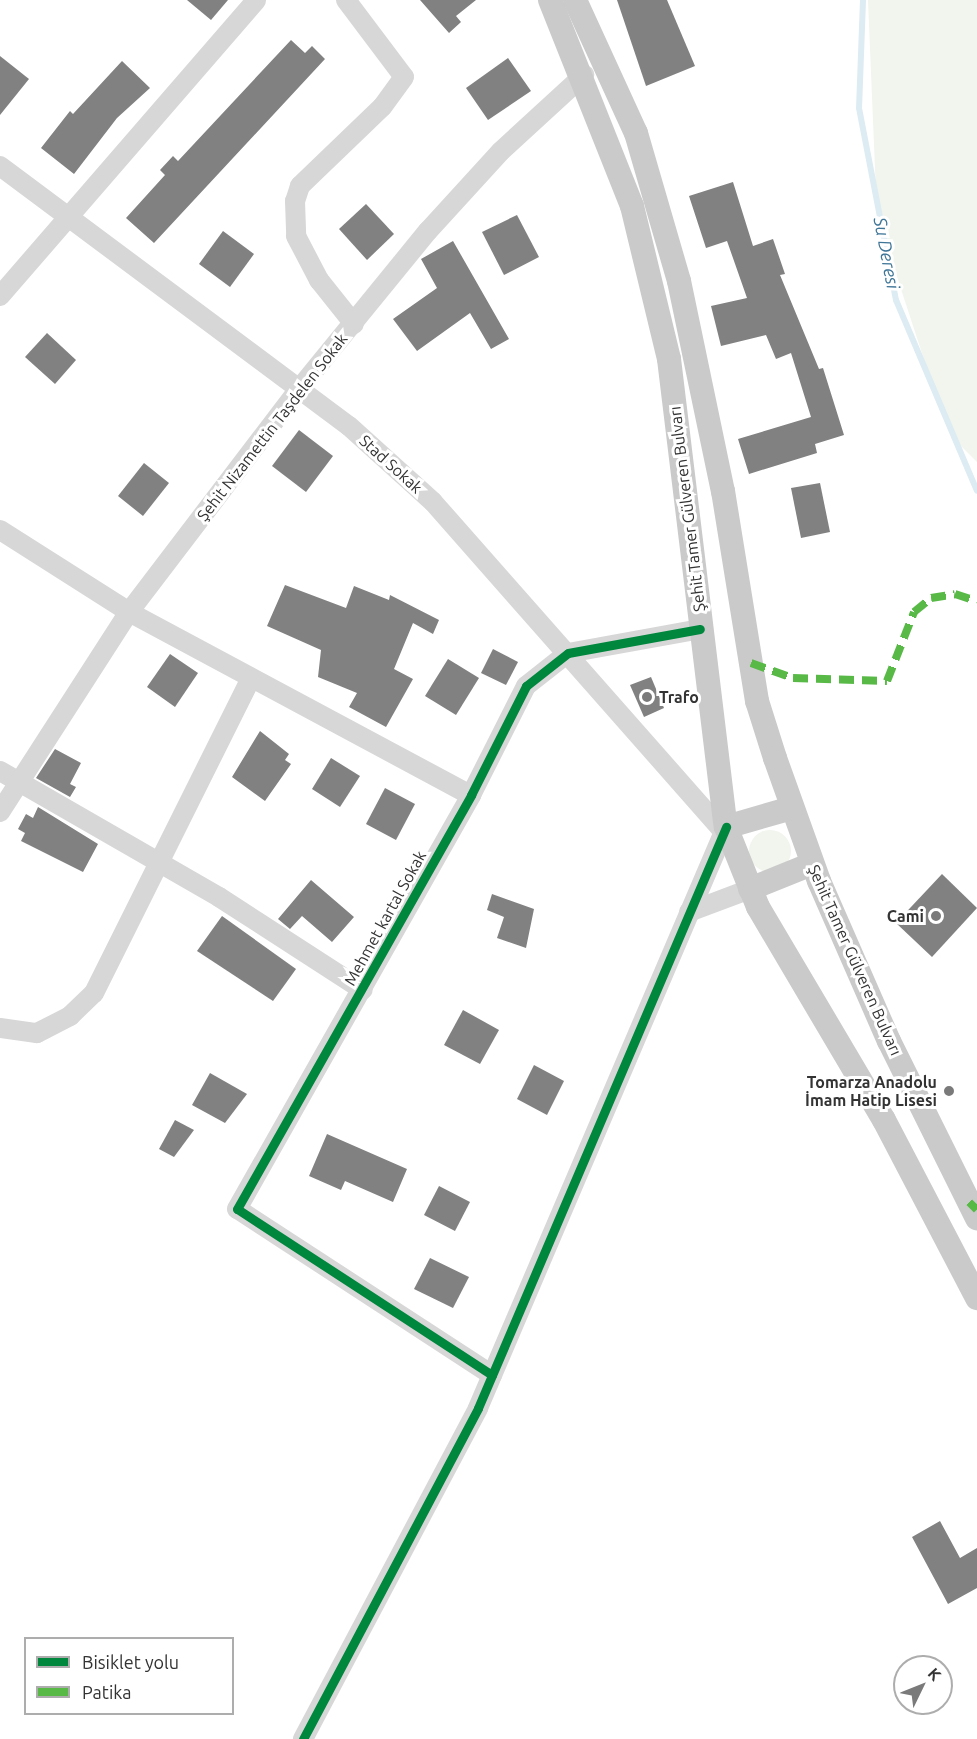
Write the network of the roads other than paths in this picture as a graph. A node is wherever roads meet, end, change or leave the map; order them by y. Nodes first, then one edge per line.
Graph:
1 (256, 0) edge
2 (346, 0) edge
3 (550, 0) edge
4 (575, 0) edge
5 (584, 75) junction
6 (0, 166) edge
7 (70, 218) junction
8 (0, 296) edge
9 (354, 324) junction
10 (299, 389) junction
11 (0, 530) edge
12 (129, 612) junction
13 (700, 629) junction
14 (568, 653) junction
15 (251, 678) junction
16 (0, 771) edge
17 (19, 784) junction
18 (471, 795) junction
19 (792, 808) junction
20 (0, 812) edge
21 (723, 828) junction
22 (812, 864) junction
23 (161, 866) junction
24 (750, 889) junction
25 (689, 912) junction
26 (363, 990) junction
27 (0, 1028) edge
28 (977, 1218) edge
29 (977, 1298) edge
30 (492, 1375) junction
31 (303, 1739) edge

1 - 7 street
2 - 9 street
3 - 5 main road, Şehit Tamer Gülveren Bulvarı
4 - 19 main road, Şehit Tamer Gülveren Bulvarı
5 - 9 street, Şehit Nizamettin Taşdelen Sokak
5 - 13 main road, Şehit Tamer Gülveren Bulvarı
6 - 7 street, Stad Sokak
7 - 8 street
7 - 10 street, Stad Sokak
9 - 10 street, Şehit Nizamettin Taşdelen Sokak
10 - 12 street, Şehit Nizamettin Taşdelen Sokak
10 - 14 street, Stad Sokak
11 - 12 street
12 - 15 street
12 - 17 street, Şehit Nizamettin Taşdelen Sokak
13 - 14 street
13 - 21 main road, Şehit Tamer Gülveren Bulvarı
14 - 18 street, Mehmet kartal Sokak
14 - 21 street, Stad Sokak
15 - 18 street
15 - 23 street
16 - 17 street
17 - 20 street, Şehit Nizamettin Taşdelen Sokak
17 - 23 street
18 - 26 street, Mehmet kartal Sokak
19 - 21 main road
19 - 22 main road, Şehit Tamer Gülveren Bulvarı
21 - 24 main road, Şehit Tamer Gülveren Bulvarı
21 - 25 street
22 - 24 main road
22 - 28 main road, Şehit Tamer Gülveren Bulvarı
23 - 26 street
23 - 27 street
24 - 25 street
24 - 29 main road, Şehit Tamer Gülveren Bulvarı
25 - 30 street
26 - 30 street, Mehmet kartal Sokak
30 - 31 street

